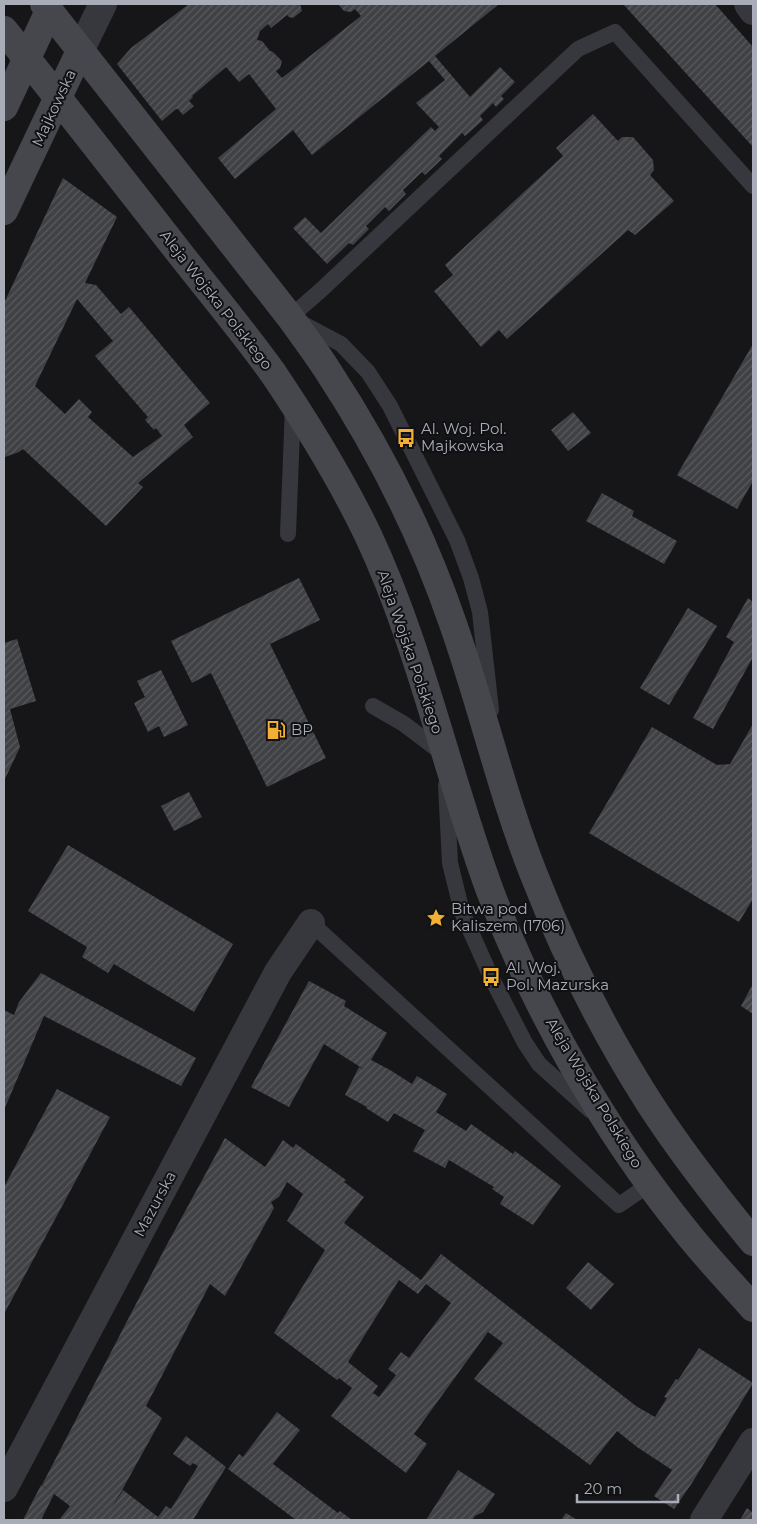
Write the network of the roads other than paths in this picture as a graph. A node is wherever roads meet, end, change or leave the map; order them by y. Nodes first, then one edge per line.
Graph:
1 (103, 4) edge
2 (748, 4) edge
3 (48, 6) edge
4 (753, 11) edge
5 (4, 30) edge
6 (80, 51) junction
7 (27, 58) junction
8 (58, 99) junction
9 (4, 107) edge
10 (753, 186) edge
11 (4, 211) edge
12 (290, 317) junction
13 (293, 404) junction
14 (288, 534) dead end
15 (373, 706) dead end
16 (445, 755) junction
17 (311, 923) joint
18 (650, 1184) junction
19 (753, 1242) edge
20 (753, 1308) edge
21 (753, 1442) edge
22 (4, 1488) edge
23 (704, 1520) edge

1 - 6 street, Majkowska
2 - 4 street
3 - 6 main road
3 - 7 main road
5 - 7 main road, Aleja Wojska Polskiego
6 - 8 main road, Majkowska
6 - 12 main road
7 - 8 main road, Aleja Wojska Polskiego
7 - 9 main road
8 - 11 main road, Majkowska
8 - 13 main road, Aleja Wojska Polskiego
10 - 12 lane
12 - 19 main road
13 - 14 lane
13 - 16 main road, Aleja Wojska Polskiego
15 - 16 lane
16 - 18 main road, Aleja Wojska Polskiego
17 - 18 lane
17 - 22 street, Mazurska
18 - 20 main road, Aleja Wojska Polskiego
21 - 23 street

